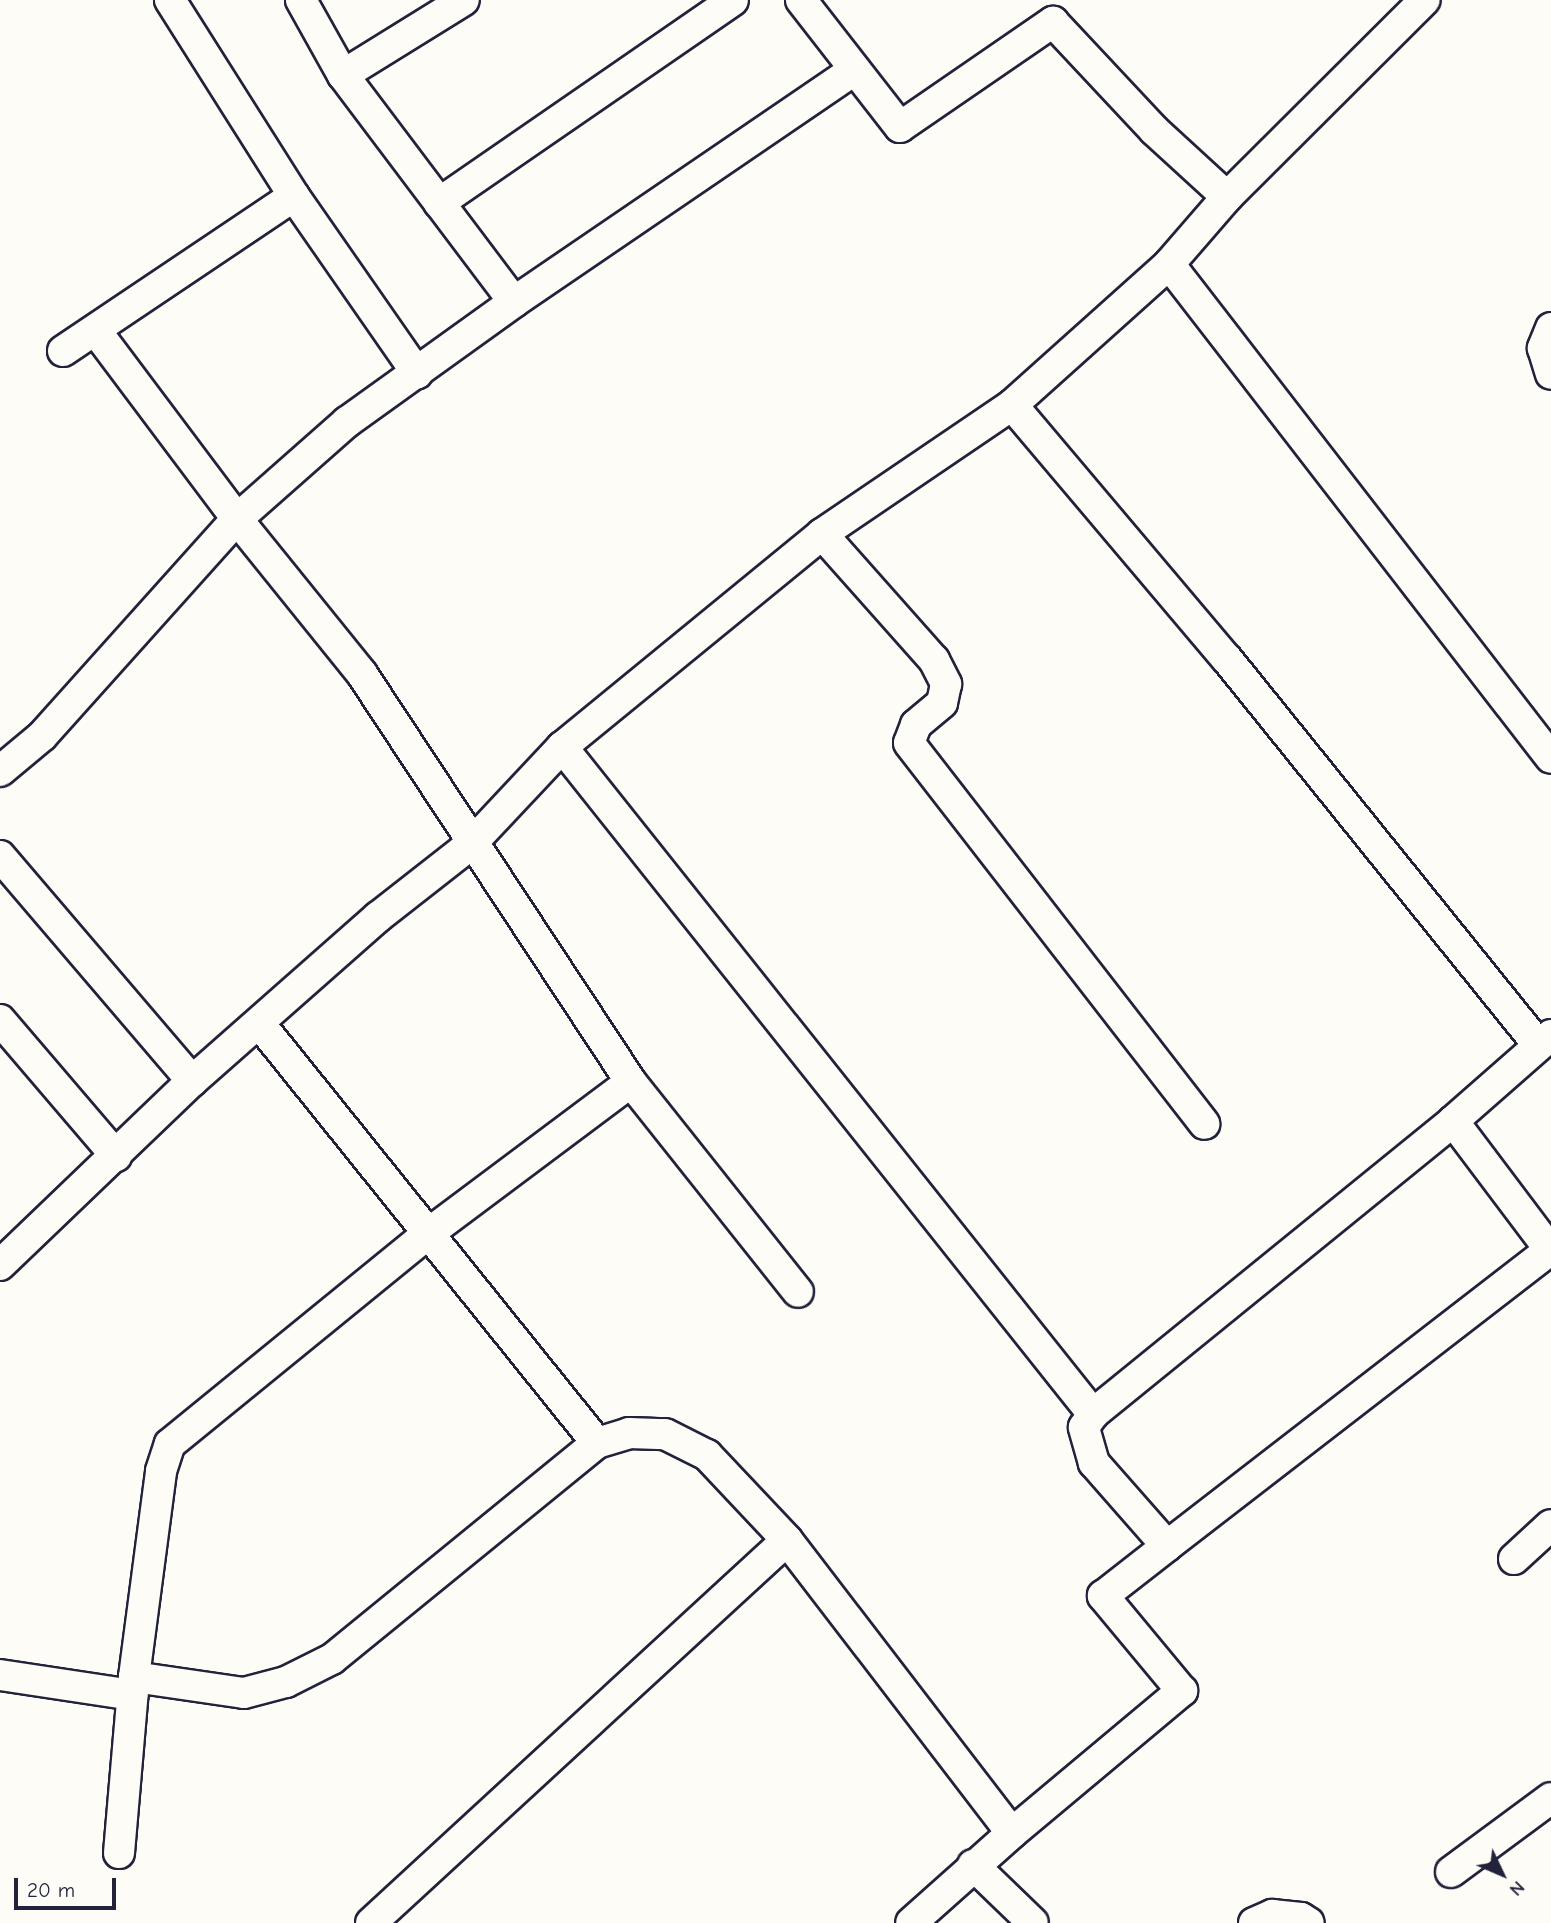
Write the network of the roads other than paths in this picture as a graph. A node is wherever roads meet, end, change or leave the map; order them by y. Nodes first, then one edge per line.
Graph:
1 (170, 0) edge
2 (301, 0) edge
3 (464, 0) edge
4 (733, 0) edge
5 (801, 0) edge
6 (1425, 0) edge
7 (853, 70) junction
8 (344, 75) junction
9 (294, 196) junction
10 (1227, 197) junction
11 (439, 203) junction
12 (1169, 264) junction
13 (514, 302) junction
14 (1551, 328) edge
15 (96, 331) junction
16 (62, 351) dead end
17 (417, 373) junction
18 (1551, 374) edge
19 (1012, 405) junction
20 (237, 519) junction
21 (822, 534) junction
22 (562, 747) junction
23 (1551, 758) edge
24 (0, 771) edge
25 (471, 844) junction
26 (0, 856) edge
27 (0, 1020) edge
28 (259, 1023) junction
29 (1545, 1040) edge
30 (192, 1081) junction
31 (631, 1082) junction
32 (1452, 1122) junction
33 (1205, 1124) dead end
34 (116, 1157) junction
35 (429, 1233) junction
36 (1551, 1250) edge
37 (0, 1265) edge
38 (798, 1292) dead end
39 (1093, 1414) junction
40 (597, 1443) junction
41 (1551, 1525) edge
42 (788, 1540) junction
43 (1167, 1546) junction
44 (1514, 1559) dead end
45 (0, 1675) edge
46 (133, 1686) junction
47 (1551, 1798) edge
48 (1012, 1833) junction
49 (119, 1853) dead end
50 (973, 1865) junction
51 (1451, 1872) dead end
52 (371, 1923) edge
53 (911, 1923) edge
54 (1033, 1923) edge
55 (1254, 1923) edge
56 (1309, 1923) edge

1 - 9 street
2 - 8 street
3 - 8 street
4 - 11 street
5 - 7 street
6 - 10 street
7 - 10 street
7 - 13 street
8 - 11 street
9 - 15 street
9 - 17 street
10 - 12 street
11 - 13 street
12 - 19 street
12 - 23 street
13 - 17 street
14 - 18 street
15 - 16 street
15 - 20 street
17 - 20 street
19 - 21 street
19 - 29 street
20 - 24 street
20 - 25 street
21 - 22 street
21 - 33 street
22 - 25 street
22 - 39 street
25 - 28 street
25 - 31 street
26 - 30 street
27 - 34 street
28 - 30 street
28 - 35 street
29 - 32 street
30 - 34 street
31 - 35 street
31 - 38 street
32 - 36 street
32 - 39 street
34 - 37 street
35 - 40 street
35 - 46 street
36 - 43 street
39 - 43 street
40 - 42 street
40 - 46 street
41 - 44 street
42 - 48 street
42 - 52 street
43 - 48 street
45 - 46 street
46 - 49 street
47 - 51 street
48 - 50 street
50 - 53 street
50 - 54 street
55 - 56 street

